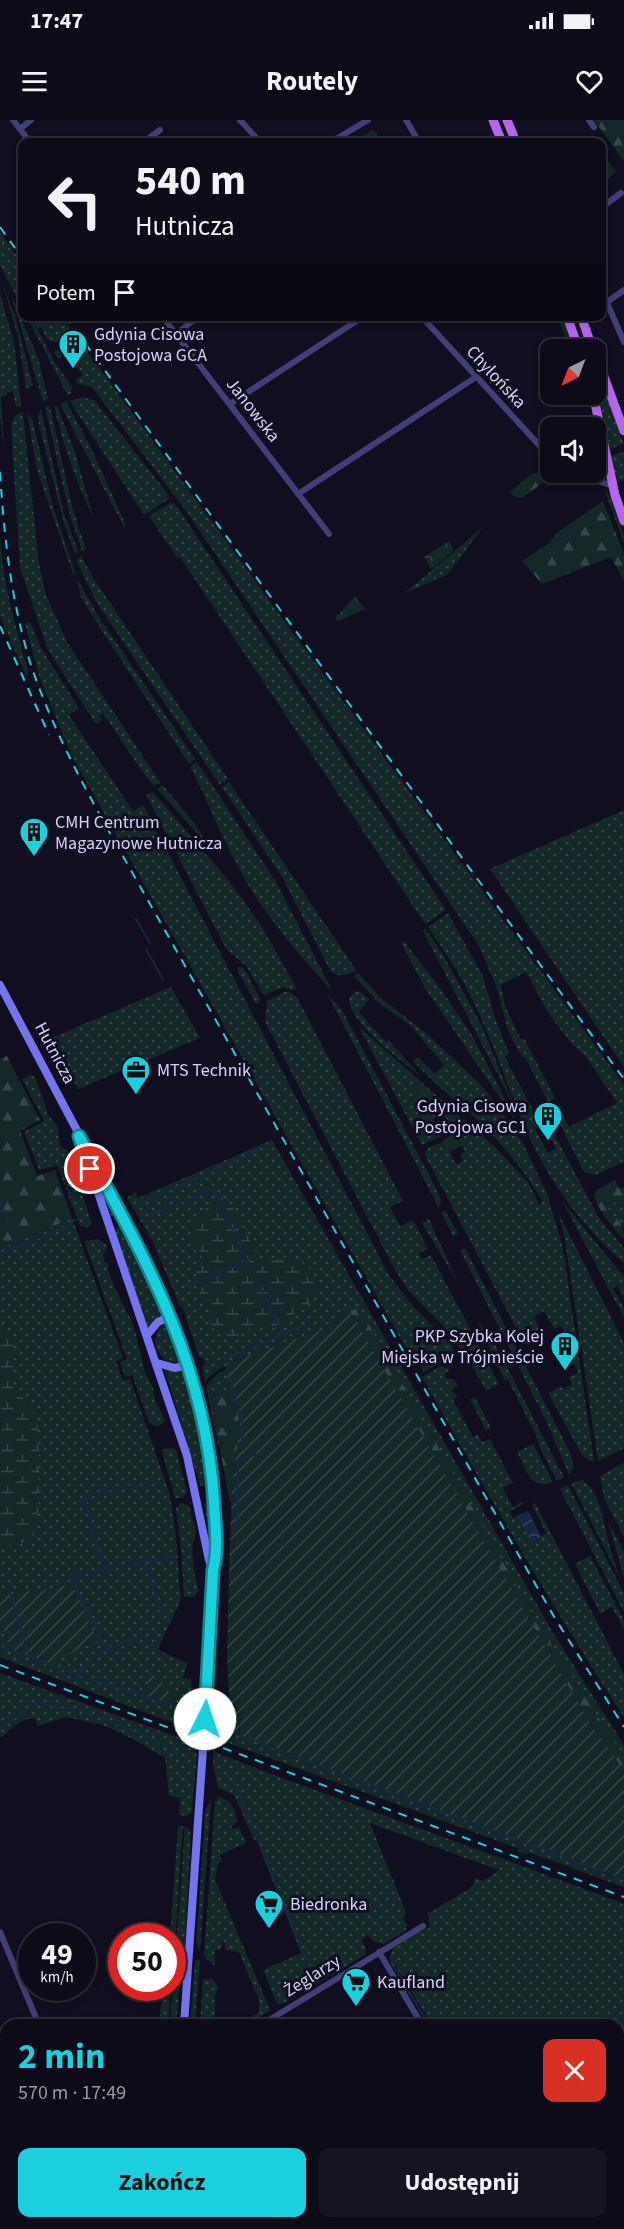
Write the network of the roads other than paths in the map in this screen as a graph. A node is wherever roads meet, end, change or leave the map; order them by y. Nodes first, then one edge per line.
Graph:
1 (13, 120) edge
2 (31, 120) edge
3 (240, 120) edge
4 (368, 120) edge
5 (406, 120) edge
6 (493, 120) edge
7 (507, 120) edge
8 (590, 120) edge
9 (594, 127) dead end
10 (20, 129) junction
11 (160, 130) dead end
12 (27, 138) edge
13 (149, 138) edge
14 (256, 138) edge
15 (338, 138) edge
16 (417, 138) edge
17 (500, 138) edge
18 (514, 138) edge
19 (621, 193) dead end
20 (606, 204) edge
21 (624, 290) edge
22 (607, 302) joint
23 (166, 321) edge
24 (193, 321) edge
25 (356, 321) edge
26 (426, 321) edge
27 (569, 321) edge
28 (583, 321) edge
29 (176, 334) junction
30 (575, 339) edge
31 (590, 339) edge
32 (624, 342) edge
33 (476, 377) junction
34 (606, 382) edge
35 (230, 404) junction
36 (594, 405) edge
37 (624, 431) edge
38 (540, 446) edge
39 (607, 461) joint
40 (603, 483) edge
41 (613, 486) junction
42 (624, 487) edge
43 (298, 494) junction
44 (624, 521) edge
45 (329, 534) dead end
46 (0, 985) edge
47 (79, 1136) junction
48 (124, 1218) junction
49 (110, 1225) junction
50 (171, 1316) junction
51 (147, 1335) junction
52 (157, 1363) junction
53 (188, 1365) junction
54 (196, 1494) junction
55 (213, 1494) junction
56 (213, 1570) junction
57 (423, 1926) dead end
58 (0, 1932) edge
59 (379, 1952) junction
60 (36, 2019) edge
61 (184, 2019) edge
62 (271, 2019) edge
63 (418, 2019) edge

1 - 10 street
2 - 10 street
3 - 14 street
4 - 15 street
5 - 16 street
6 - 17 main road
7 - 18 main road
8 - 9 street
10 - 12 street
11 - 13 street
19 - 20 street
21 - 22 street
22 - 32 street
23 - 29 street, Janowska
24 - 29 street
25 - 35 street
26 - 33 street, Chylońska
27 - 30 main road
28 - 31 main road
29 - 35 street, Janowska
33 - 38 street, Chylońska
33 - 43 street
34 - 37 main road
35 - 43 street, Janowska
36 - 39 main road
39 - 41 main road
40 - 41 street
41 - 42 main road
41 - 44 main road
43 - 45 street, Janowska
46 - 47 main road, Hutnicza
47 - 48 main road, Hutnicza
47 - 49 main road, Hutnicza
48 - 49 main road
48 - 50 main road, Hutnicza
49 - 51 main road, Hutnicza
50 - 51 main road
50 - 53 main road, Hutnicza
51 - 52 main road, Hutnicza
52 - 53 main road
52 - 54 main road, Hutnicza
53 - 55 main road, Hutnicza
54 - 55 main road
54 - 56 main road, Hutnicza
55 - 56 main road, Hutnicza
56 - 61 main road, Hutnicza
57 - 59 street, Żeglarzy
58 - 60 street
59 - 62 street, Żeglarzy
59 - 63 street

